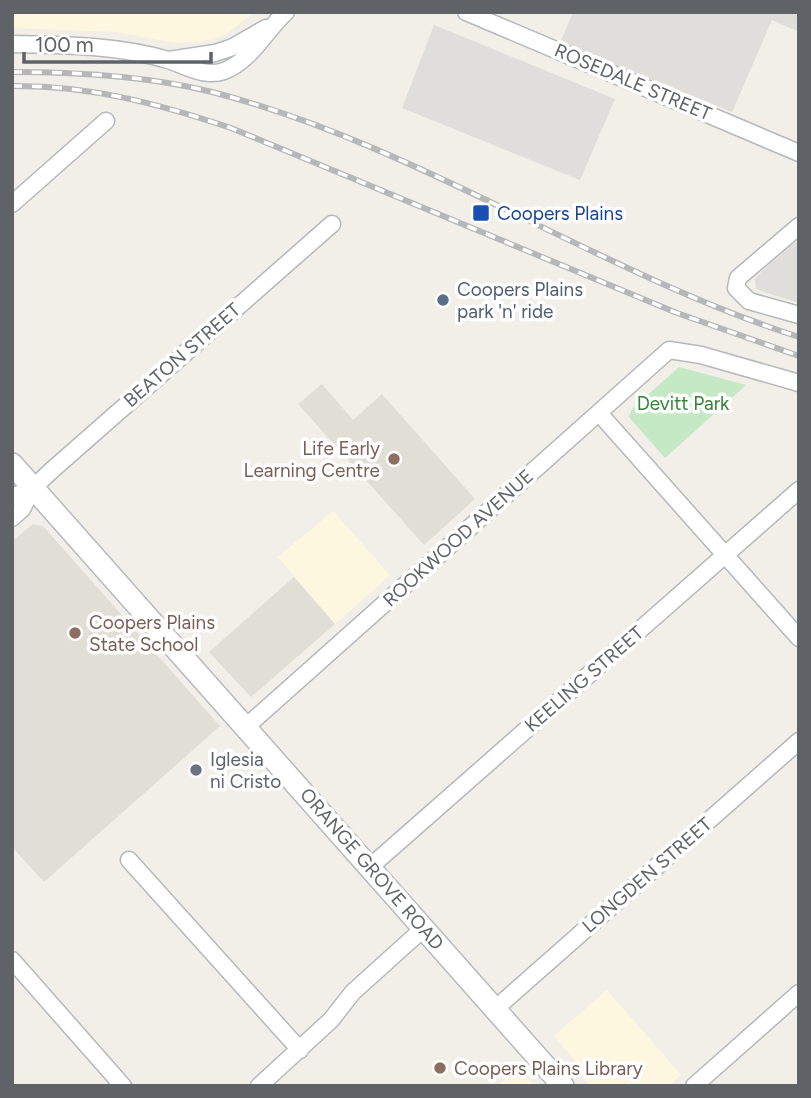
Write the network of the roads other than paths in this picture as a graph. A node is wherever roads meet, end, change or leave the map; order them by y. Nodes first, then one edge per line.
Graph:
1 (286, 12) edge
2 (466, 12) edge
3 (12, 44) edge
4 (106, 121) dead end
5 (799, 153) edge
6 (12, 204) edge
7 (332, 223) dead end
8 (799, 226) edge
9 (799, 315) edge
10 (799, 383) edge
11 (599, 413) junction
12 (12, 464) edge
13 (33, 488) junction
14 (799, 490) edge
15 (12, 497) edge
16 (12, 518) edge
17 (725, 555) junction
18 (799, 638) edge
19 (247, 726) junction
20 (799, 741) edge
21 (130, 860) dead end
22 (370, 867) junction
23 (424, 928) junction
24 (12, 960) edge
25 (799, 993) edge
26 (495, 1009) junction
27 (300, 1049) junction
28 (123, 1086) edge
29 (258, 1086) edge
30 (563, 1086) edge
31 (694, 1086) edge

1 - 3 street
2 - 5 street, ROSEDALE STREET
4 - 6 street
7 - 13 street, BEATON STREET
8 - 9 street
10 - 11 street, ROOKWOOD AVENUE
11 - 17 street
11 - 19 street, ROOKWOOD AVENUE
12 - 13 main road, ORANGE GROVE ROAD
13 - 15 street
13 - 16 street
13 - 19 main road, ORANGE GROVE ROAD
14 - 17 street, KEELING STREET
17 - 18 street
17 - 22 street, KEELING STREET
19 - 22 main road, ORANGE GROVE ROAD
20 - 26 street, LONGDEN STREET
21 - 27 street
22 - 23 main road, ORANGE GROVE ROAD
23 - 26 main road, ORANGE GROVE ROAD
23 - 27 street
24 - 28 street
25 - 31 street
26 - 30 main road, ORANGE GROVE ROAD
27 - 29 street

